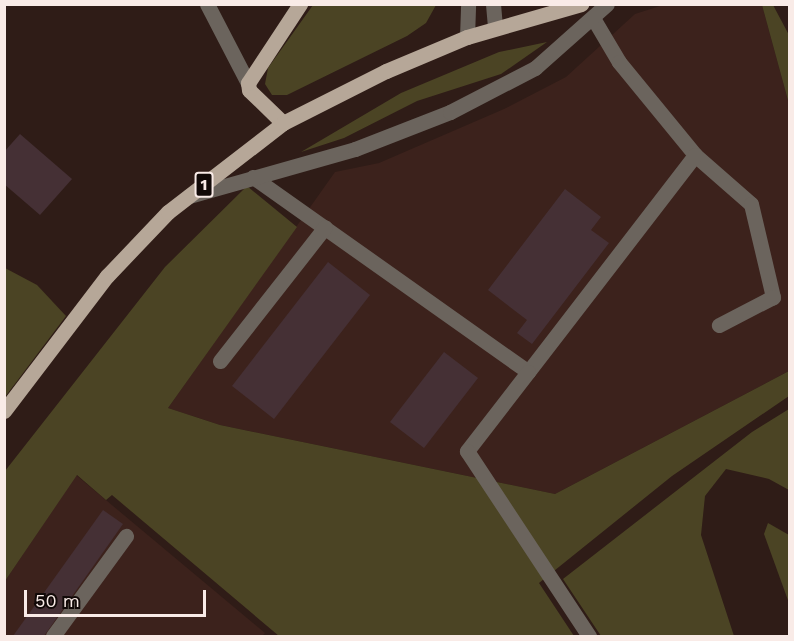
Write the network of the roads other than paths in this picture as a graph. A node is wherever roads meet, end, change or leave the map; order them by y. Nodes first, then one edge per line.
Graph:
1 (207, 4) edge
2 (300, 4) edge
3 (468, 4) edge
4 (493, 4) edge
5 (581, 4) edge
6 (607, 4) edge
7 (593, 18) junction
8 (495, 27) junction
9 (466, 37) junction
10 (248, 83) junction
11 (284, 123) junction
12 (695, 155) junction
13 (253, 177) junction
14 (189, 196) junction
15 (325, 227) junction
16 (719, 325) dead end
17 (220, 361) dead end
18 (528, 372) junction
19 (4, 411) edge
20 (126, 536) dead end
21 (52, 636) edge
22 (590, 636) edge

1 - 10 street
2 - 10 main road
3 - 9 street
4 - 8 street
5 - 8 main road, 1
6 - 7 street
7 - 12 street
7 - 13 street
8 - 9 main road, 1
9 - 11 main road, 1
10 - 11 main road
11 - 14 main road, 1
12 - 16 street
12 - 18 street
13 - 14 street
13 - 15 street
14 - 19 main road, 1
15 - 17 street
15 - 18 street
18 - 22 street
20 - 21 street

